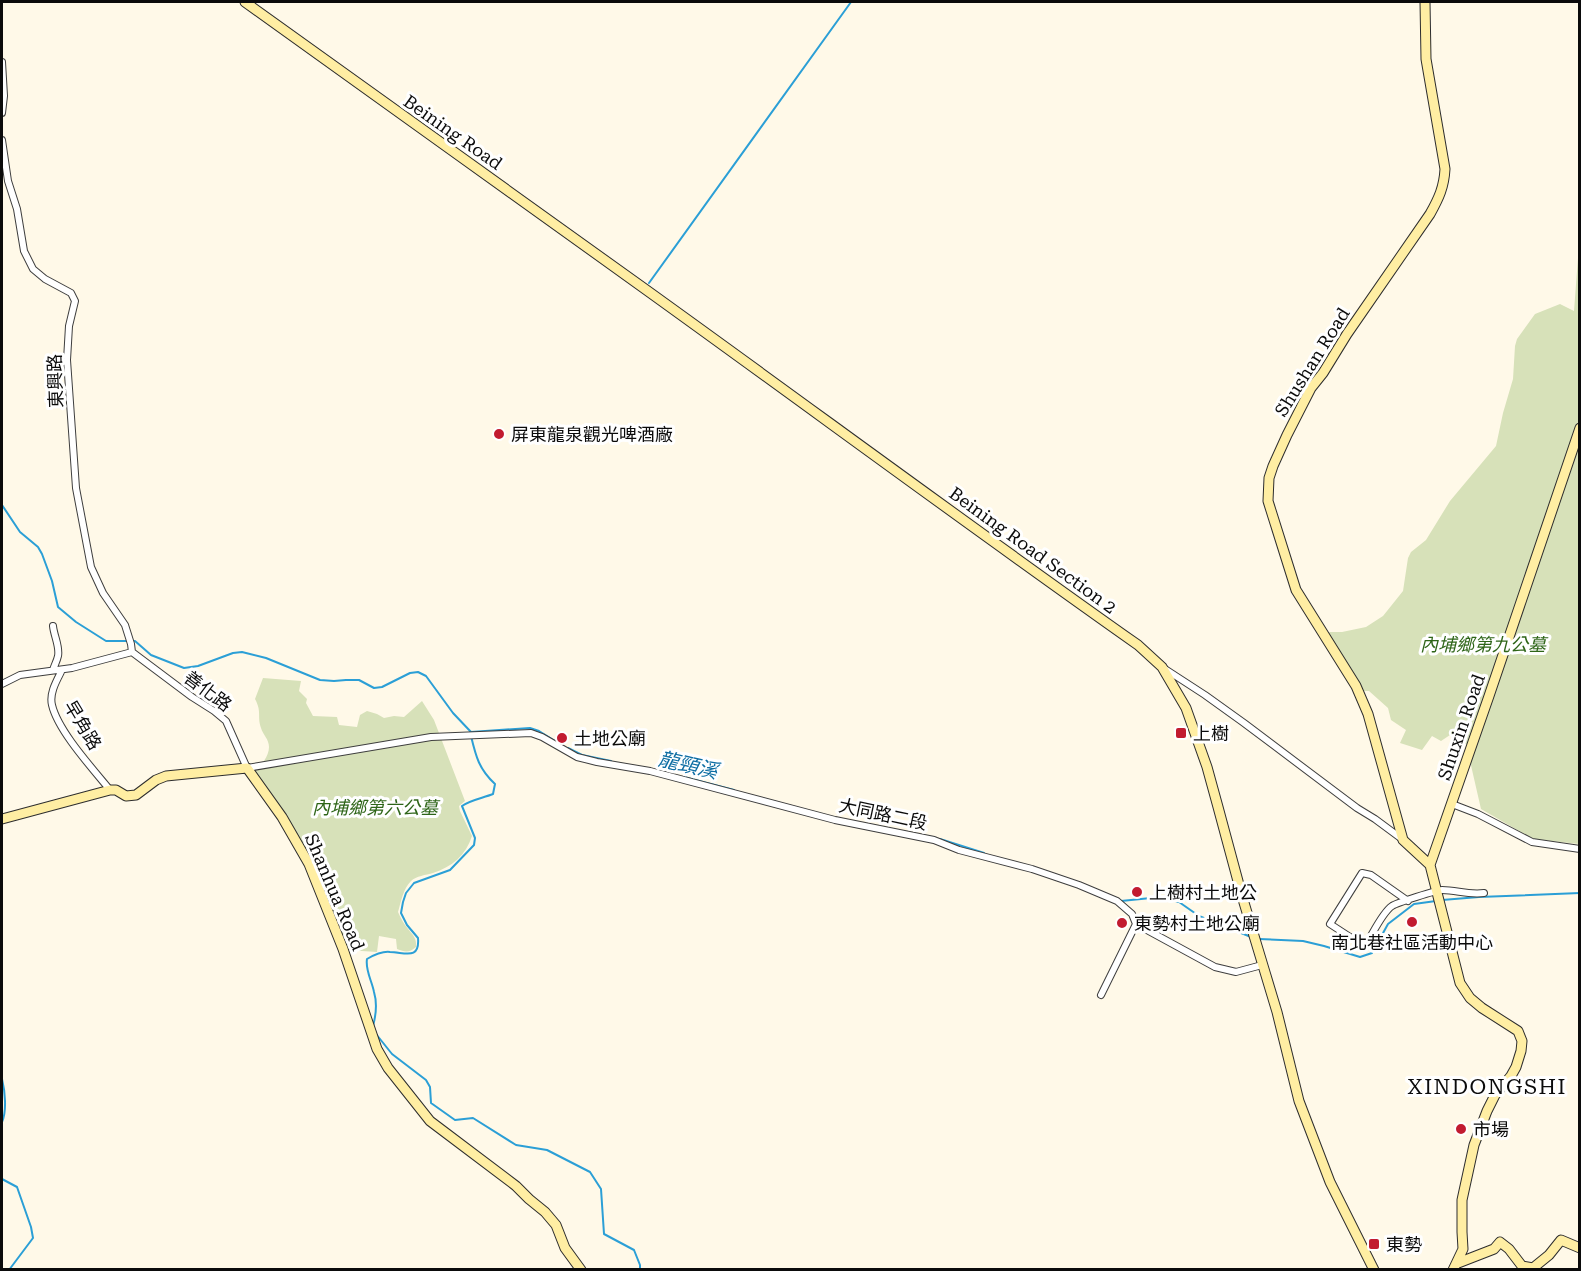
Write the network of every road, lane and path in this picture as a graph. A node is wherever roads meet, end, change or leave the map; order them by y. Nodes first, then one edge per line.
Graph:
1 (245, 2) edge
2 (1425, 2) edge
3 (2, 62) edge
4 (2, 113) edge
5 (2, 140) edge
6 (643, 287) joint
7 (1580, 428) edge
8 (53, 626) dead end
9 (132, 652) junction
10 (1162, 667) junction
11 (53, 670) junction
12 (62, 670) junction
13 (2, 684) edge
14 (247, 768) junction
15 (110, 790) junction
16 (1452, 804) junction
17 (2, 819) edge
18 (1403, 840) junction
19 (1580, 849) edge
20 (1430, 865) junction
21 (1484, 893) dead end
22 (1438, 897) junction
23 (1408, 901) junction
24 (1136, 924) junction
25 (1262, 965) junction
26 (1101, 995) dead end
27 (1580, 1248) edge
28 (1455, 1266) edge
29 (581, 1269) edge
30 (1374, 1269) edge

1 - 6 street, Beining Road
2 - 18 street, Shushan Road
3 - 4 street
5 - 9 street, 東興路
6 - 10 street, Beining Road Section 2
7 - 16 street, Shuxin Road
8 - 11 street
9 - 12 street
9 - 14 street, 善化路
10 - 18 street, Beining Road Section 2
10 - 25 street
11 - 12 street
11 - 13 street
12 - 15 street, 早角路
14 - 15 street
14 - 24 street, 大同路二段
14 - 29 street, Shanhua Road
15 - 17 street
16 - 19 street
16 - 20 street, Shuxin Road
18 - 20 street
20 - 22 street
21 - 22 street
22 - 23 street
22 - 28 street
23 - 23 street
24 - 25 street, 大同路二段
24 - 26 street
25 - 30 street
27 - 28 street

